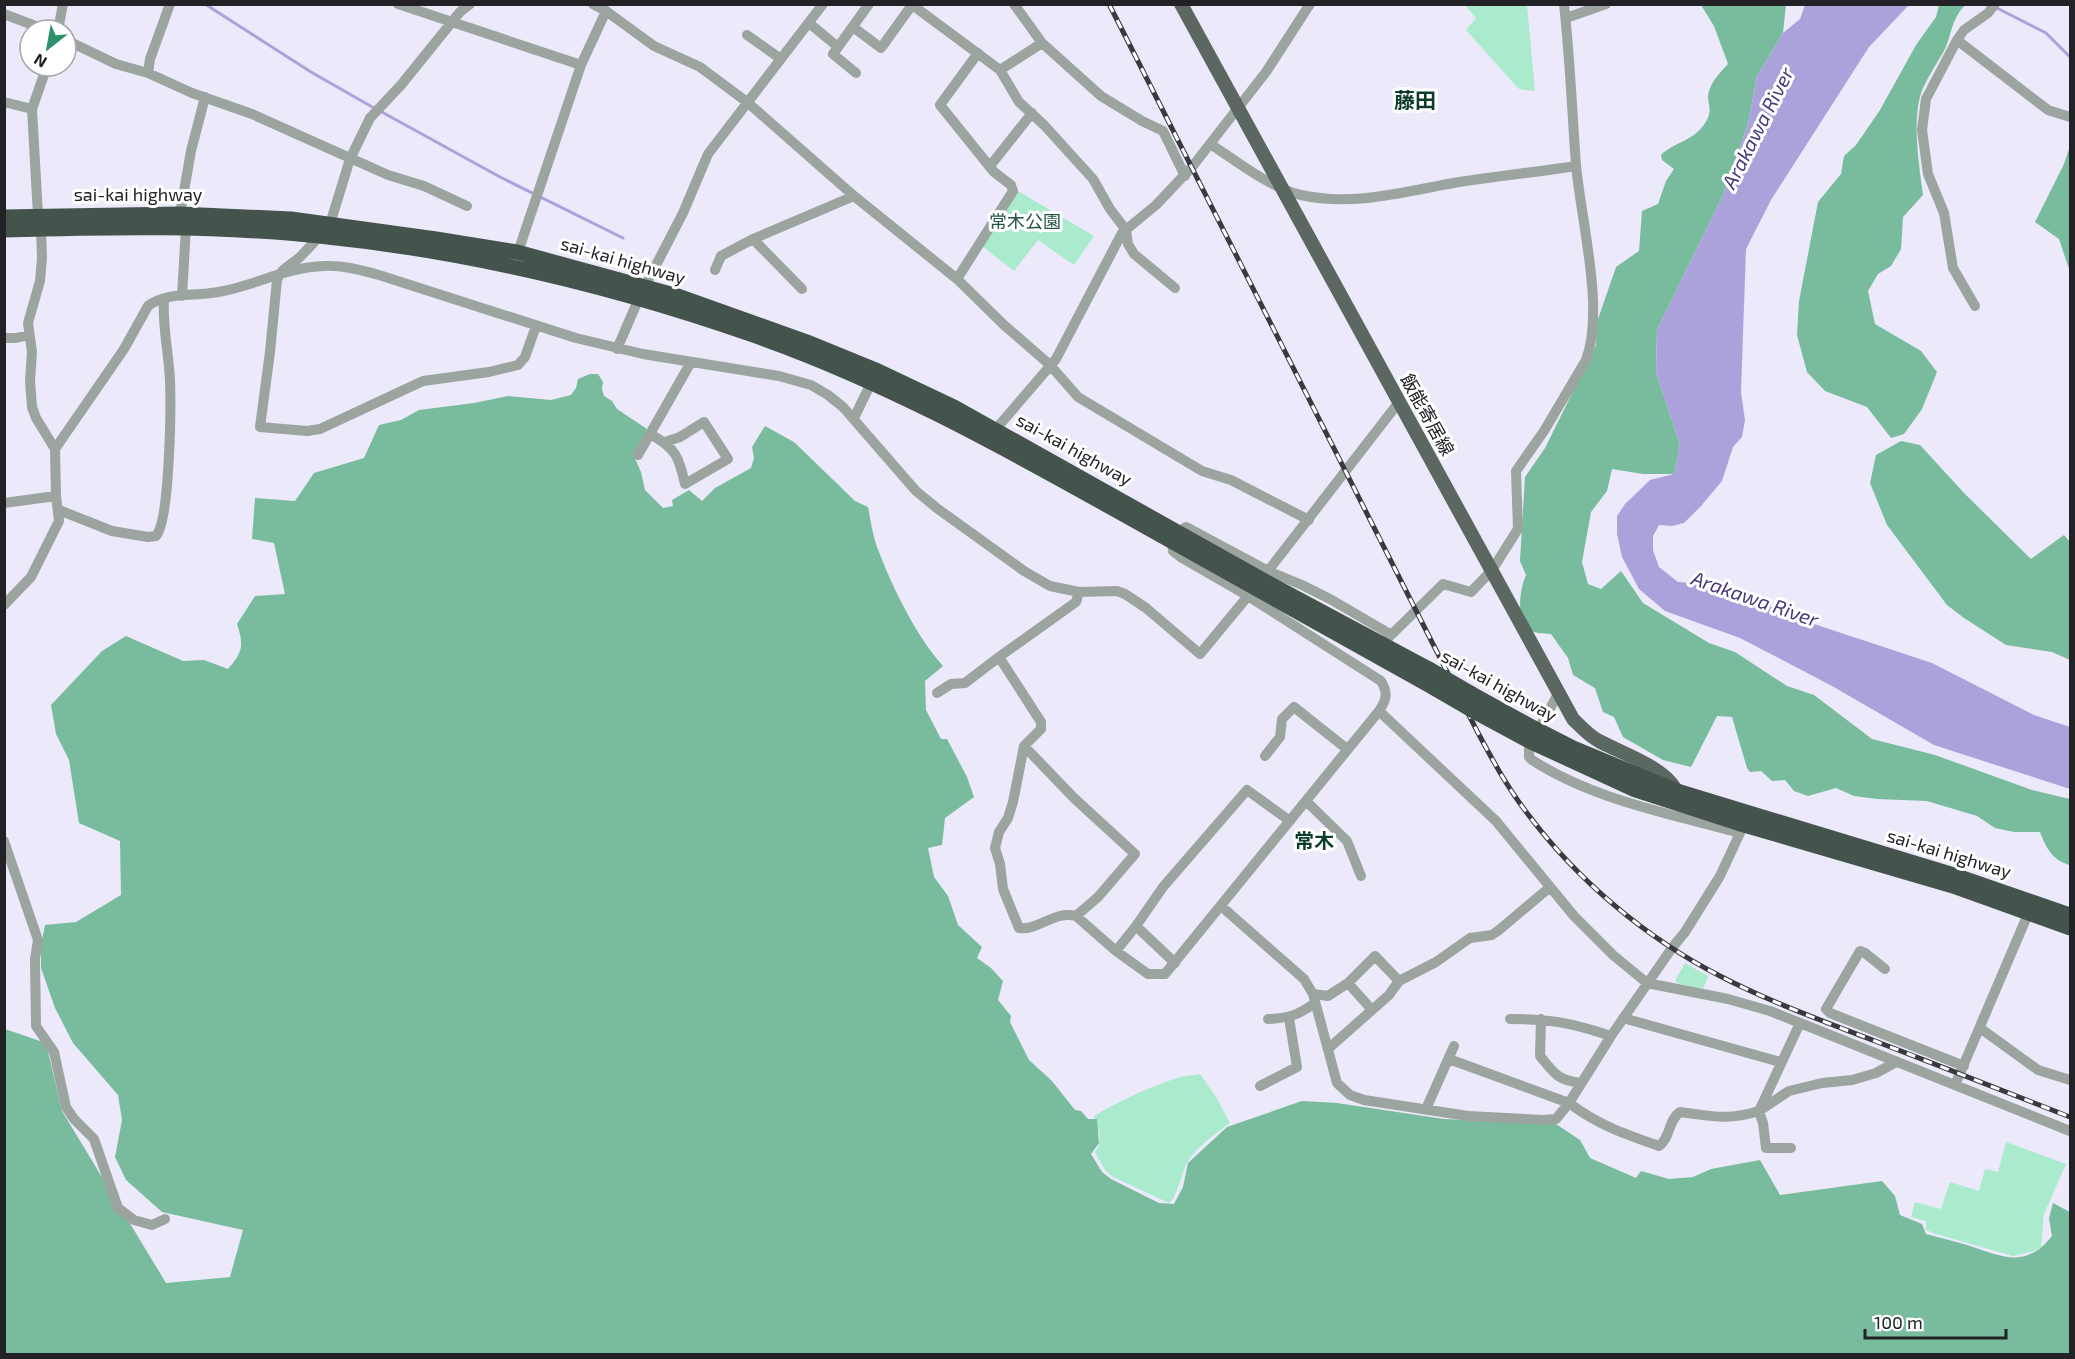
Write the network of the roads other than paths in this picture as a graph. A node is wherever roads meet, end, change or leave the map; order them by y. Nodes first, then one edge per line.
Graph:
1 (170, 4) edge
2 (398, 4) edge
3 (470, 4) edge
4 (592, 4) edge
5 (823, 4) edge
6 (869, 4) edge
7 (1014, 4) edge
8 (1180, 4) edge
9 (1310, 4) edge
10 (1564, 4) edge
11 (1606, 4) edge
12 (1995, 4) edge
13 (912, 5) edge
14 (606, 11) junction
15 (1566, 18) junction
16 (451, 22) junction
17 (809, 23) junction
18 (852, 27) junction
19 (747, 35) dead end
20 (1957, 40) junction
21 (1042, 43) junction
22 (78, 46) edge
23 (838, 47) junction
24 (978, 53) junction
25 (781, 59) junction
26 (581, 65) junction
27 (1000, 70) junction
28 (148, 73) junction
29 (856, 73) dead end
30 (43, 78) edge
31 (206, 98) junction
32 (4, 102) edge
33 (747, 102) junction
34 (1238, 108) junction
35 (32, 109) junction
36 (1032, 113) junction
37 (2070, 117) edge
38 (1210, 144) junction
39 (351, 159) junction
40 (990, 166) junction
41 (1576, 166) junction
42 (1185, 176) junction
43 (1282, 189) junction
44 (854, 196) junction
45 (467, 206) dead end
46 (4, 216) edge
47 (183, 220) junction
48 (39, 222) junction
49 (4, 230) edge
50 (325, 230) junction
51 (1126, 230) junction
52 (753, 239) junction
53 (516, 259) junction
54 (715, 270) dead end
55 (279, 274) junction
56 (957, 279) junction
57 (1175, 288) dead end
58 (802, 289) dead end
59 (642, 292) junction
60 (182, 296) junction
61 (164, 298) junction
62 (1976, 306) dead end
63 (536, 326) junction
64 (29, 335) junction
65 (4, 338) edge
66 (617, 349) junction
67 (691, 362) junction
68 (1050, 365) junction
69 (871, 383) junction
70 (1399, 402) junction
71 (854, 418) junction
72 (996, 429) junction
73 (650, 434) junction
74 (665, 442) junction
75 (55, 449) junction
76 (638, 455) dead end
77 (56, 496) junction
78 (4, 503) edge
79 (59, 510) junction
80 (1309, 520) junction
81 (1176, 536) junction
82 (1492, 570) junction
83 (1268, 571) junction
84 (1079, 591) junction
85 (1248, 596) junction
86 (4, 605) edge
87 (999, 657) junction
88 (937, 693) dead end
89 (1558, 694) junction
90 (1379, 711) junction
91 (1542, 724) dead end
92 (1024, 746) junction
93 (1347, 749) junction
94 (1529, 749) dead end
95 (1264, 756) dead end
96 (1676, 797) junction
97 (1306, 801) junction
98 (1290, 820) junction
99 (1744, 824) junction
100 (4, 841) edge
101 (1361, 876) dead end
102 (1549, 888) junction
103 (1221, 906) junction
104 (2031, 907) junction
105 (2070, 915) edge
106 (1076, 916) junction
107 (1136, 926) junction
108 (2070, 928) edge
109 (1116, 951) junction
110 (1175, 963) junction
111 (1885, 969) dead end
112 (1399, 981) junction
113 (1348, 983) junction
114 (1647, 983) junction
115 (1314, 998) junction
116 (1372, 1010) junction
117 (1289, 1018) junction
118 (1623, 1018) junction
119 (1268, 1019) dead end
120 (1510, 1019) dead end
121 (1541, 1019) junction
122 (1800, 1023) junction
123 (1980, 1028) junction
124 (1611, 1036) junction
125 (1454, 1046) dead end
126 (1329, 1048) junction
127 (1449, 1059) junction
128 (1780, 1062) junction
129 (1896, 1062) junction
130 (1964, 1066) junction
131 (2070, 1080) edge
132 (1581, 1083) junction
133 (1955, 1084) junction
134 (1260, 1086) dead end
135 (1569, 1103) junction
136 (1426, 1110) junction
137 (1759, 1110) junction
138 (2070, 1131) edge
139 (1791, 1148) dead end
140 (165, 1219) dead end

1 - 28 street
2 - 16 street
3 - 16 street
4 - 14 street
5 - 17 street
6 - 18 street
7 - 21 street
8 - 34 main road, 飯能寄居線
9 - 34 street
10 - 15 street
11 - 15 street
12 - 20 street
13 - 18 street
13 - 24 street
14 - 26 street
14 - 33 street
15 - 41 street
16 - 26 street
16 - 39 street
17 - 23 street
17 - 25 street
18 - 23 street
19 - 25 street
20 - 37 street
20 - 62 street
21 - 27 street
21 - 42 street
22 - 28 street
23 - 29 street
24 - 27 street
24 - 40 street
25 - 33 street
26 - 53 street
27 - 36 street
28 - 31 street
30 - 35 street
31 - 39 street
31 - 47 street
32 - 35 street
33 - 44 street
33 - 59 street
34 - 38 street
34 - 43 main road, 飯能寄居線
35 - 48 street
36 - 40 street
36 - 51 street
38 - 42 street
38 - 43 street
39 - 45 street
39 - 50 street
40 - 56 street
41 - 43 street
41 - 82 street
42 - 51 street
43 - 70 main road, 飯能寄居線
44 - 52 street
44 - 56 street
46 - 48 highway, sai-kai highway
47 - 48 highway, sai-kai highway
47 - 50 highway, sai-kai highway
47 - 60 street
48 - 49 highway, sai-kai highway
48 - 64 street
50 - 53 highway, sai-kai highway
50 - 55 street
51 - 57 street
51 - 68 street
52 - 54 street
52 - 58 street
53 - 59 highway, sai-kai highway
55 - 60 street
55 - 63 street
55 - 63 street
56 - 68 street
59 - 66 street
59 - 69 highway, sai-kai highway
59 - 72 highway, sai-kai highway
60 - 61 street
61 - 75 street
61 - 79 street
63 - 66 street
64 - 65 street
64 - 75 street
66 - 67 street
67 - 71 street
67 - 73 street
68 - 72 street
68 - 80 street
69 - 71 street
69 - 81 highway, sai-kai highway
70 - 80 street
70 - 82 main road, 飯能寄居線
71 - 84 street
72 - 81 highway, sai-kai highway
73 - 74 street
73 - 76 street
74 - 74 street
75 - 77 street
77 - 78 street
77 - 79 street
79 - 86 street
80 - 83 street
81 - 83 street
81 - 85 street
81 - 96 highway, sai-kai highway, bridge
81 - 96 highway, sai-kai highway, bridge
82 - 83 street
82 - 89 main road, 飯能寄居線
84 - 85 street
84 - 87 street
85 - 90 street
87 - 88 street
87 - 92 street
89 - 91 street
89 - 96 main road, 飯能寄居線
90 - 93 street
90 - 102 street
92 - 106 street
92 - 106 street
93 - 95 street
93 - 97 street
94 - 99 street
96 - 99 highway, sai-kai highway
97 - 98 street
97 - 101 street
98 - 103 street
98 - 107 street
99 - 104 highway, sai-kai highway
99 - 114 street
100 - 140 street
102 - 112 street
102 - 114 street
103 - 110 street
103 - 115 street
104 - 105 highway, sai-kai highway
104 - 108 highway, sai-kai highway
104 - 123 street
106 - 109 street
107 - 109 street
107 - 110 street
109 - 110 street
111 - 130 street
112 - 113 street
112 - 116 street
113 - 115 street
113 - 116 street
114 - 118 street
114 - 122 street
115 - 117 street
115 - 126 street
116 - 126 street
117 - 119 street
117 - 134 street
118 - 124 street
118 - 128 street
120 - 121 street
121 - 124 street
121 - 132 street
122 - 128 street
122 - 129 street
123 - 130 street
123 - 131 street
124 - 132 street
125 - 127 street
126 - 136 street
127 - 135 street
127 - 136 street
128 - 137 street
129 - 133 street
129 - 137 street
130 - 133 street
132 - 135 street
133 - 138 street
135 - 136 street
135 - 137 street
137 - 139 street

